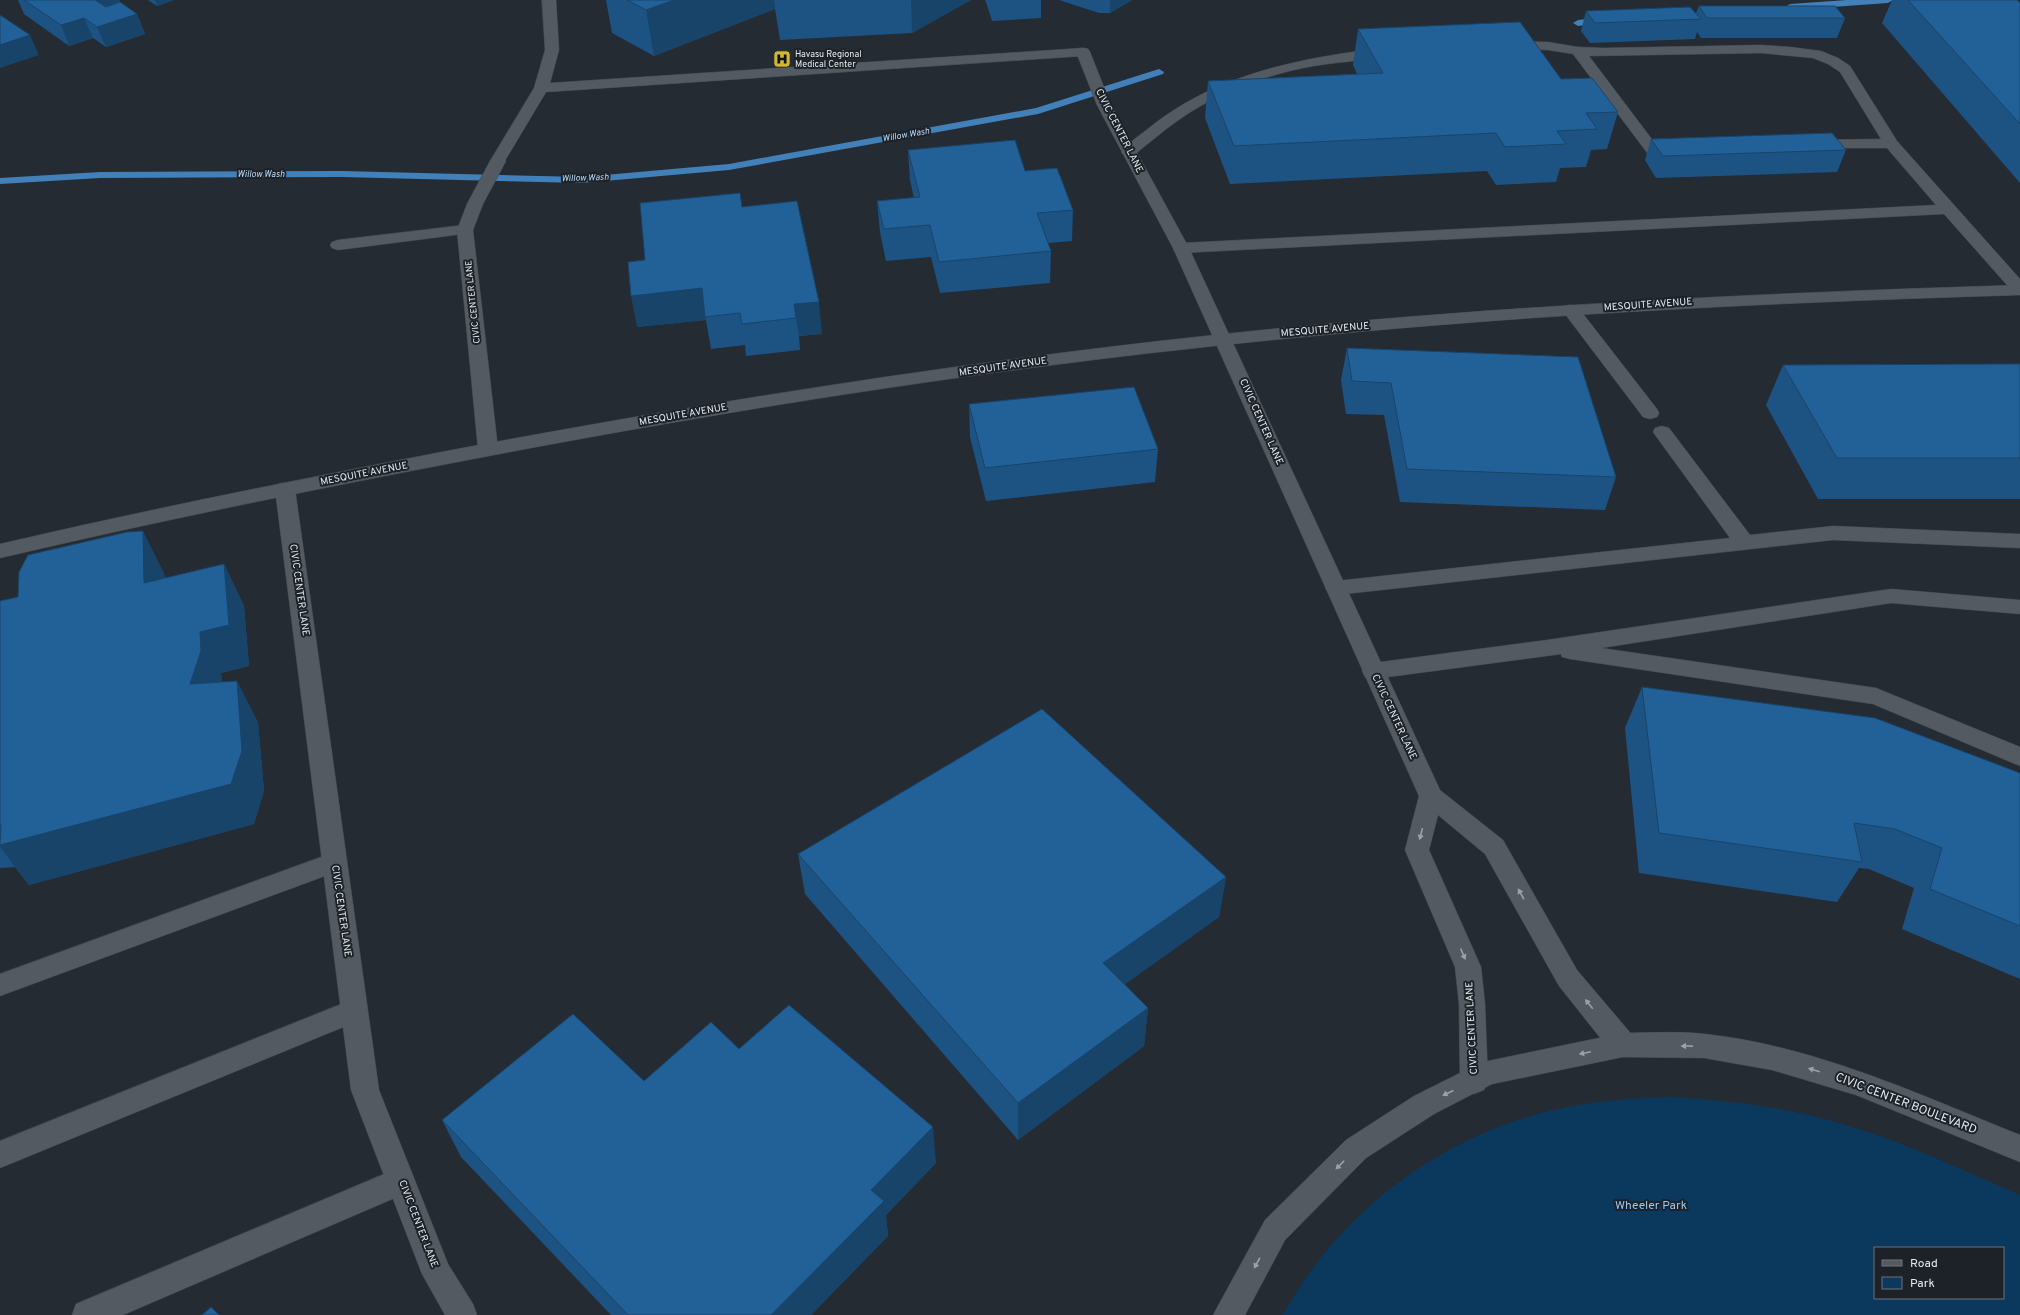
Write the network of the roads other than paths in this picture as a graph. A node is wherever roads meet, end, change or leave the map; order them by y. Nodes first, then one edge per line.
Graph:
1 (549, 0) edge
2 (1494, 45) edge
3 (1399, 51) edge
4 (1578, 51) junction
5 (541, 88) junction
6 (1891, 142) junction
7 (1796, 146) edge
8 (1693, 149) edge
9 (1129, 152) junction
10 (1948, 209) junction
11 (465, 230) junction
12 (338, 245) dead end
13 (1181, 248) junction
14 (2020, 290) edge
15 (1571, 310) junction
16 (1224, 340) junction
17 (1650, 413) dead end
18 (1662, 432) dead end
19 (488, 449) junction
20 (285, 489) junction
21 (2020, 541) edge
22 (1745, 543) junction
23 (0, 551) edge
24 (1336, 588) junction
25 (2020, 607) edge
26 (1547, 648) junction
27 (1373, 671) junction
28 (2020, 757) edge
29 (1431, 796) junction
30 (335, 862) junction
31 (0, 985) edge
32 (354, 1011) junction
33 (1623, 1045) junction
34 (1474, 1081) junction
35 (2020, 1149) edge
36 (0, 1155) edge
37 (401, 1181) junction
38 (87, 1315) edge
39 (462, 1315) edge
40 (1228, 1315) edge

1 - 5 street, CIVIC CENTER LANE
2 - 4 street
3 - 9 street
4 - 6 street
4 - 8 street
5 - 9 street, CIVIC CENTER LANE
5 - 11 street, CIVIC CENTER LANE
6 - 7 street
6 - 10 street
9 - 13 street, CIVIC CENTER LANE
10 - 13 street
10 - 14 street
11 - 12 street
11 - 19 street, CIVIC CENTER LANE
13 - 16 street, CIVIC CENTER LANE
14 - 15 street, MESQUITE AVENUE
15 - 16 street, MESQUITE AVENUE
15 - 17 street
16 - 19 street, MESQUITE AVENUE
16 - 24 street, CIVIC CENTER LANE
18 - 22 street
19 - 20 street, MESQUITE AVENUE
20 - 23 street, MESQUITE AVENUE
20 - 30 street, CIVIC CENTER LANE
21 - 22 street
22 - 24 street
24 - 27 street, CIVIC CENTER LANE
25 - 26 street
26 - 27 street
26 - 28 street
27 - 29 street, CIVIC CENTER LANE
33 -> 29 street, CIVIC CENTER LANE
29 -> 34 street, CIVIC CENTER LANE
30 - 31 street
30 - 32 street, CIVIC CENTER LANE
32 - 36 street
32 - 37 street, CIVIC CENTER LANE
33 -> 34 street, CIVIC CENTER BOULEVARD
35 -> 33 street, CIVIC CENTER BOULEVARD
34 -> 40 street, CIVIC CENTER BOULEVARD
37 - 38 street
37 - 39 street, CIVIC CENTER LANE

